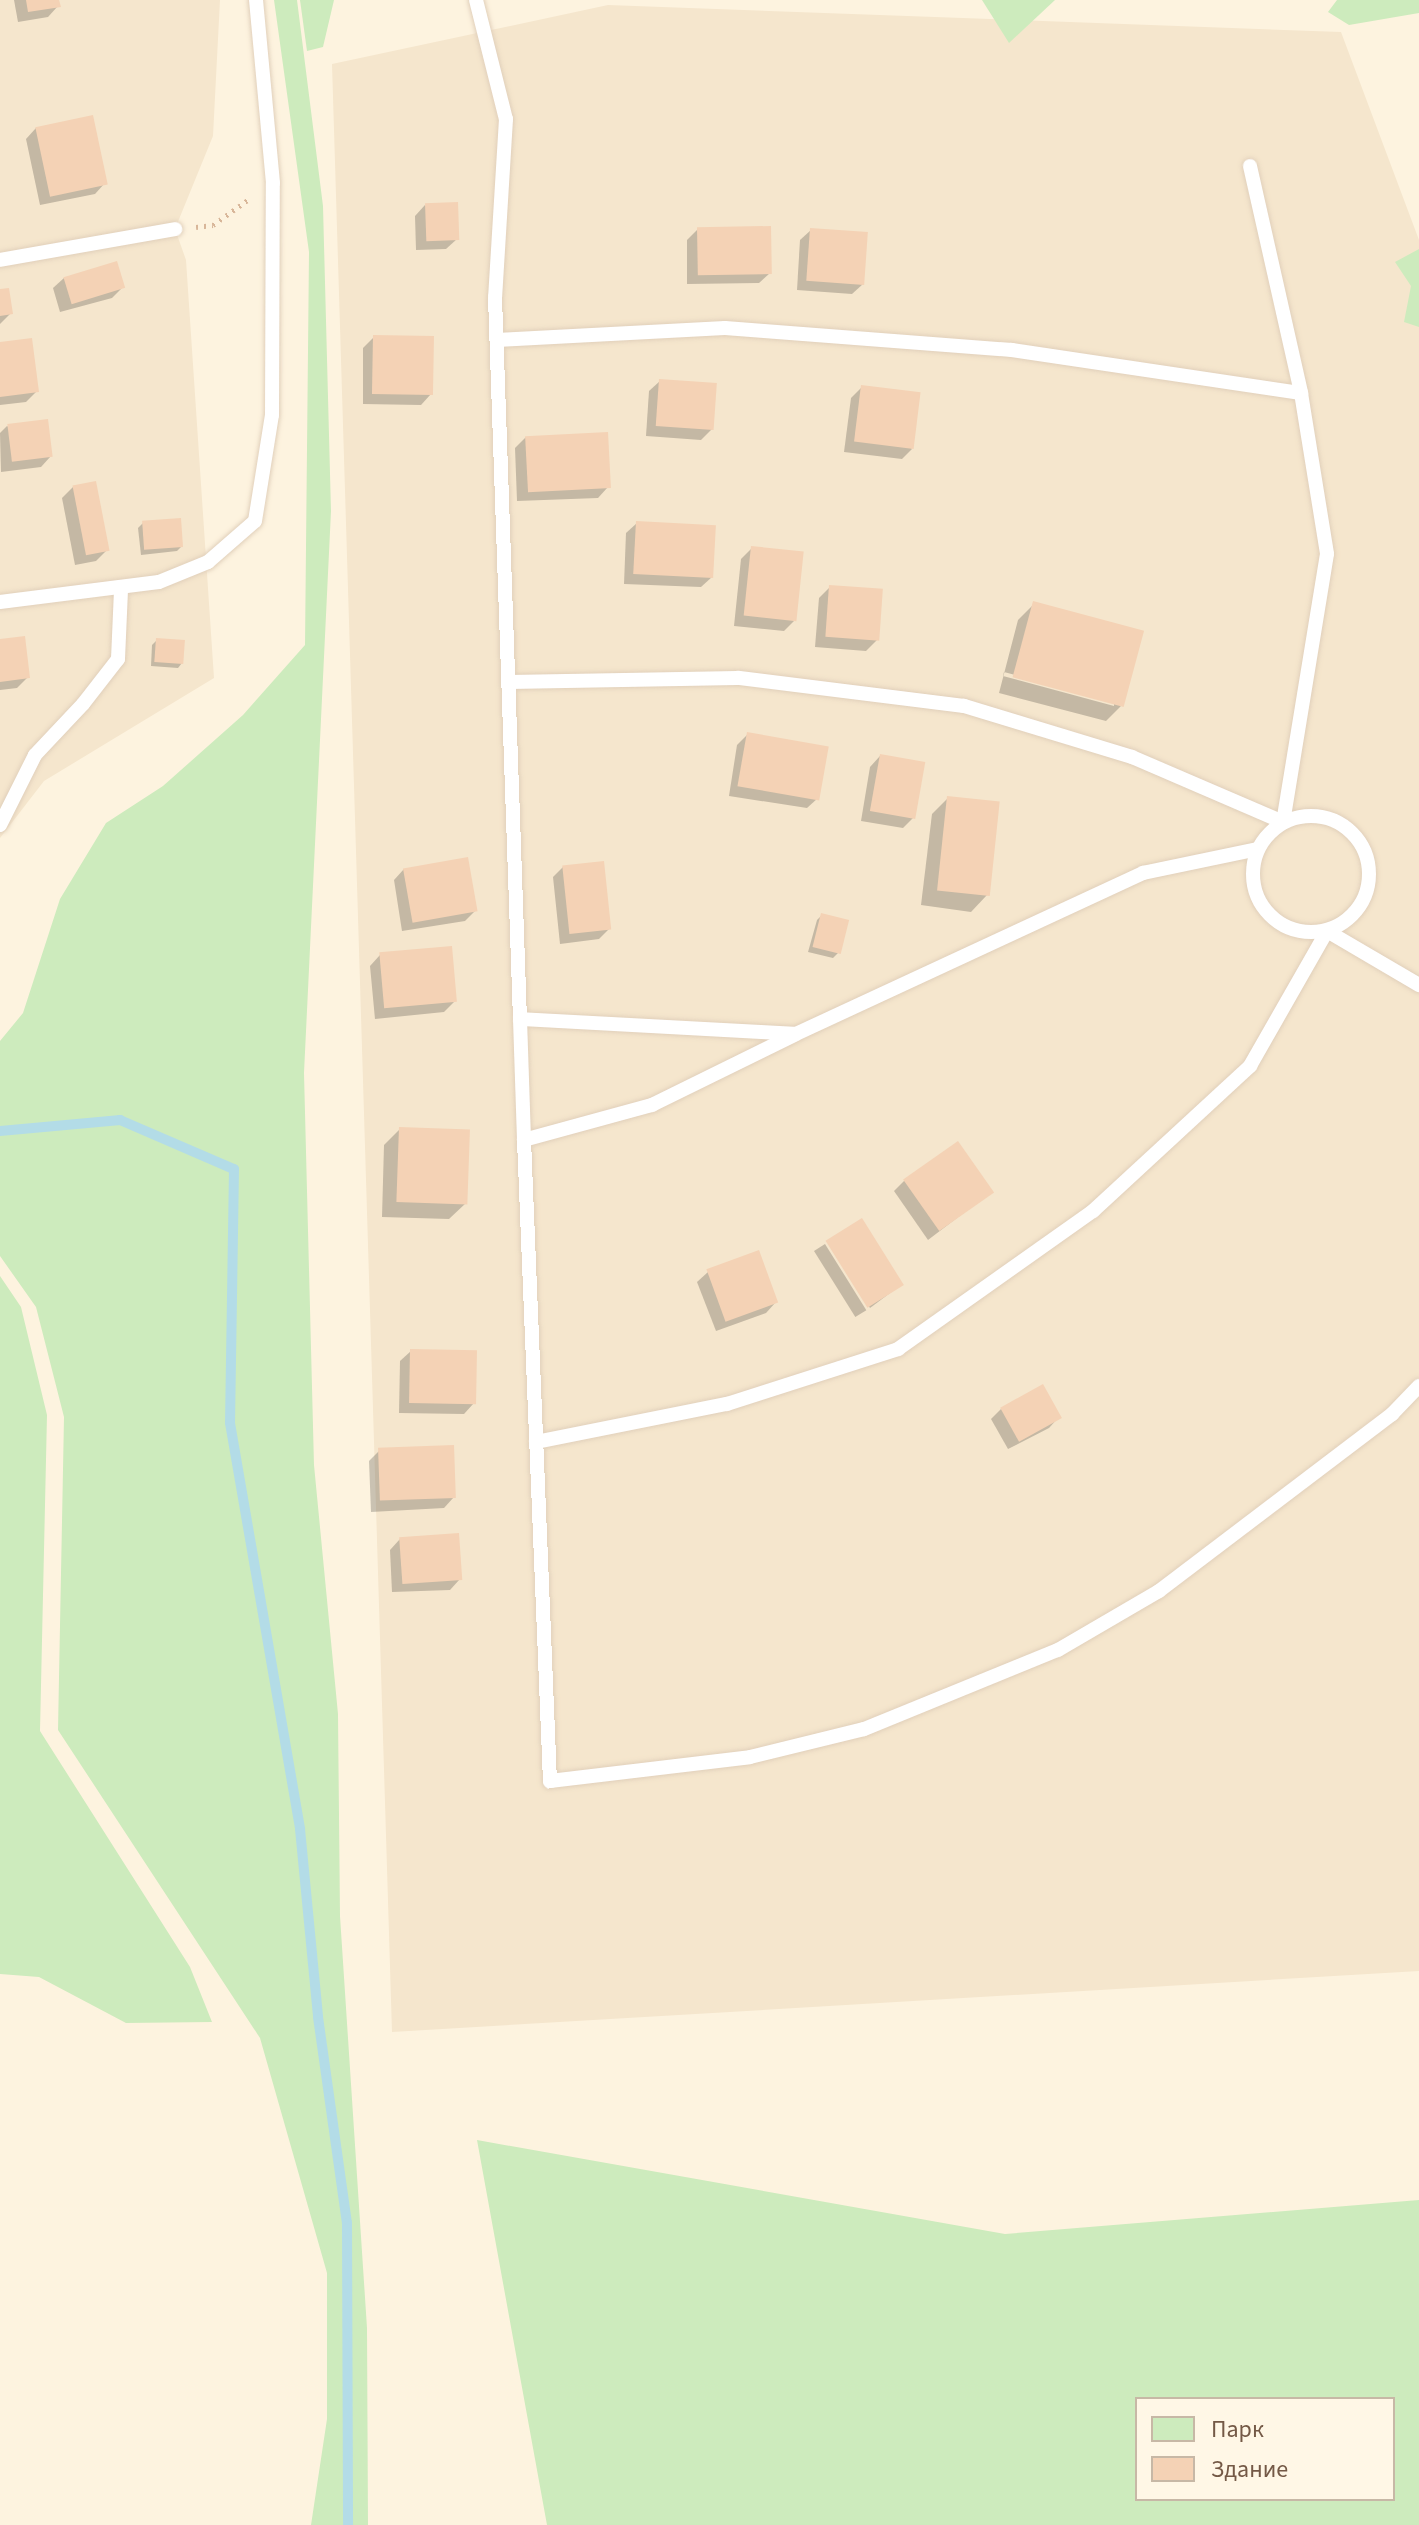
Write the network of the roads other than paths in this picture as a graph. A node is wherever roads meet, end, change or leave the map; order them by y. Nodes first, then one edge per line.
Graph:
1 (256, 0) edge
2 (476, 0) edge
3 (1250, 166) dead end
4 (175, 229) road end
5 (0, 260) edge
6 (497, 340) junction
7 (1301, 393) junction
8 (121, 589) junction
9 (0, 602) edge
10 (509, 682) junction
11 (1283, 822) junction
12 (0, 825) edge
13 (1258, 849) junction
14 (1327, 931) junction
15 (1419, 985) edge
16 (520, 1019) junction
17 (796, 1034) junction
18 (524, 1140) junction
19 (1419, 1386) edge
20 (536, 1442) junction

1 - 8 lane
2 - 6 lane
3 - 7 lane
4 - 5 lane
6 - 7 lane
6 - 10 lane
7 - 11 lane
8 - 9 lane
8 - 12 lane
10 - 11 lane
10 - 16 lane
11 - 13 lane
11 - 14 lane
13 - 14 lane
13 - 17 lane
14 - 15 lane
14 - 20 lane
16 - 17 lane
16 - 18 lane
17 - 18 lane
18 - 20 lane
19 - 20 lane

